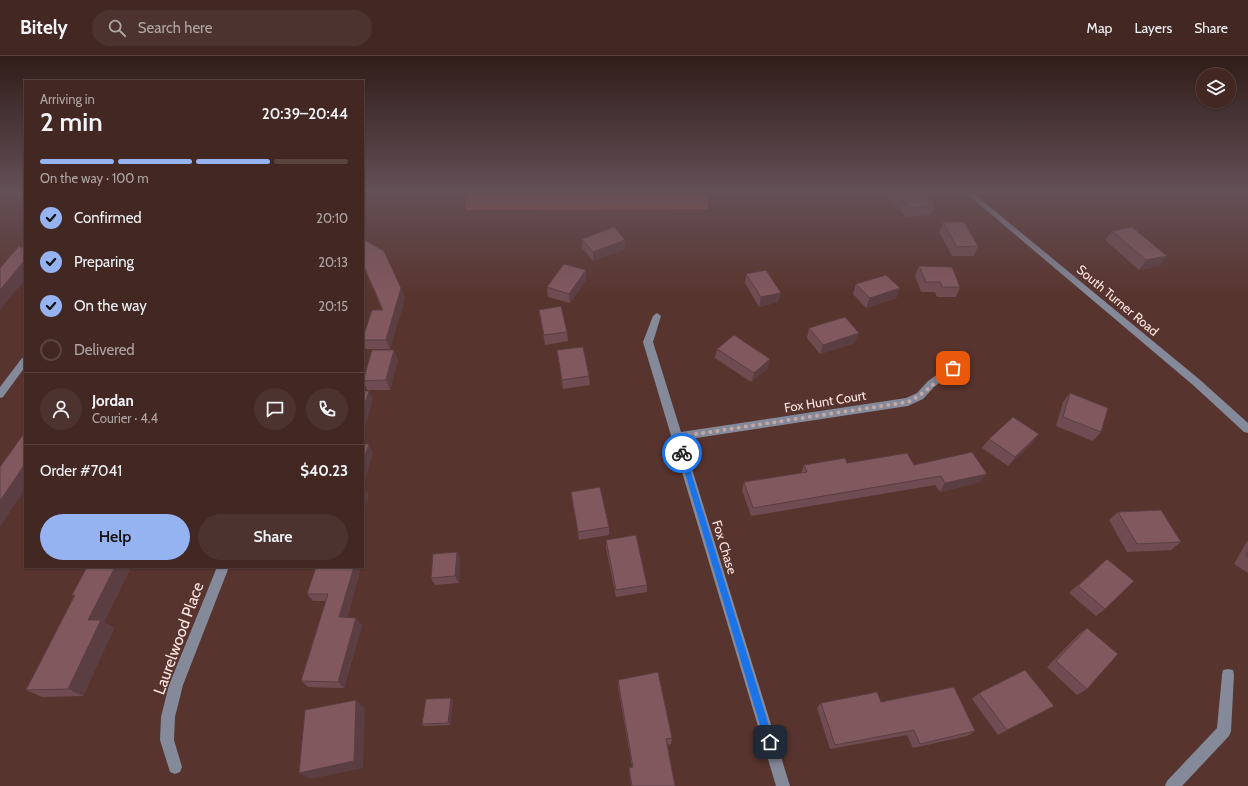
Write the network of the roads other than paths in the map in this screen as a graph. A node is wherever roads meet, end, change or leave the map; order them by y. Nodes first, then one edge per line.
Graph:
1 (1011, 227) edge
2 (657, 316) dead end
3 (964, 360) dead end
4 (24, 361) edge
5 (0, 394) edge
6 (1248, 429) edge
7 (677, 437) junction
8 (223, 568) edge
9 (1228, 675) dead end
10 (175, 767) dead end
11 (783, 786) edge
12 (1172, 786) edge

1 - 6 street, South Turner Road
2 - 7 street, Fox Chase
3 - 7 street, Fox Hunt Court
4 - 5 street
7 - 11 street, Fox Chase
8 - 10 street, Laurelwood Place
9 - 12 street

